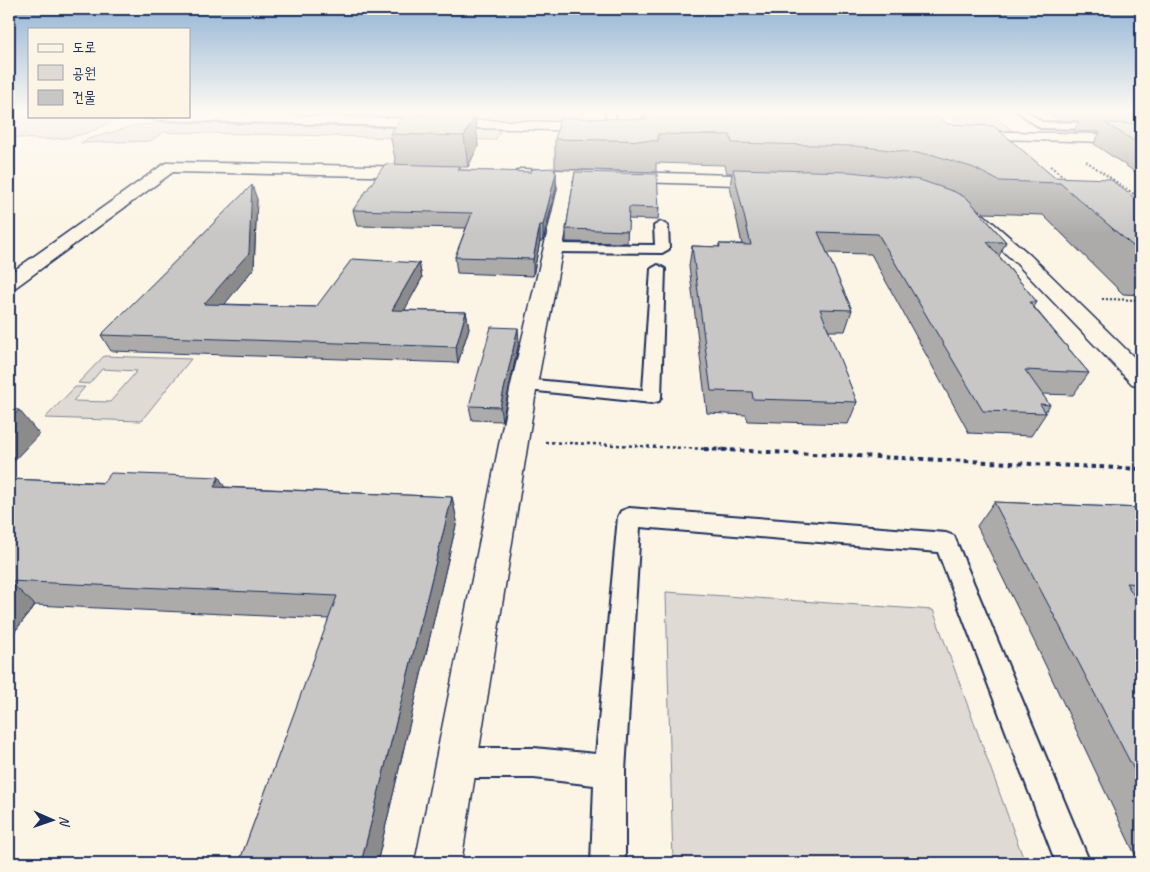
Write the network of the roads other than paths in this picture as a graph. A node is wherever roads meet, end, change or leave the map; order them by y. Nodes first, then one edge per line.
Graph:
1 (432, 172) edge
2 (500, 174) edge
3 (562, 176) junction
4 (787, 181) edge
5 (962, 210) edge
6 (661, 226) dead end
7 (554, 248) junction
8 (658, 269) dead end
9 (9, 283) edge
10 (1141, 378) edge
11 (524, 386) junction
12 (457, 763) junction
13 (610, 771) junction
14 (438, 863) edge
15 (608, 863) edge
16 (1073, 863) edge

1 - 9 street
2 - 3 street
3 - 4 street
3 - 7 street
5 - 10 street
6 - 7 lane
7 - 11 street
8 - 11 lane
11 - 12 street
12 - 13 lane
12 - 14 street
13 - 15 lane
13 - 16 lane

